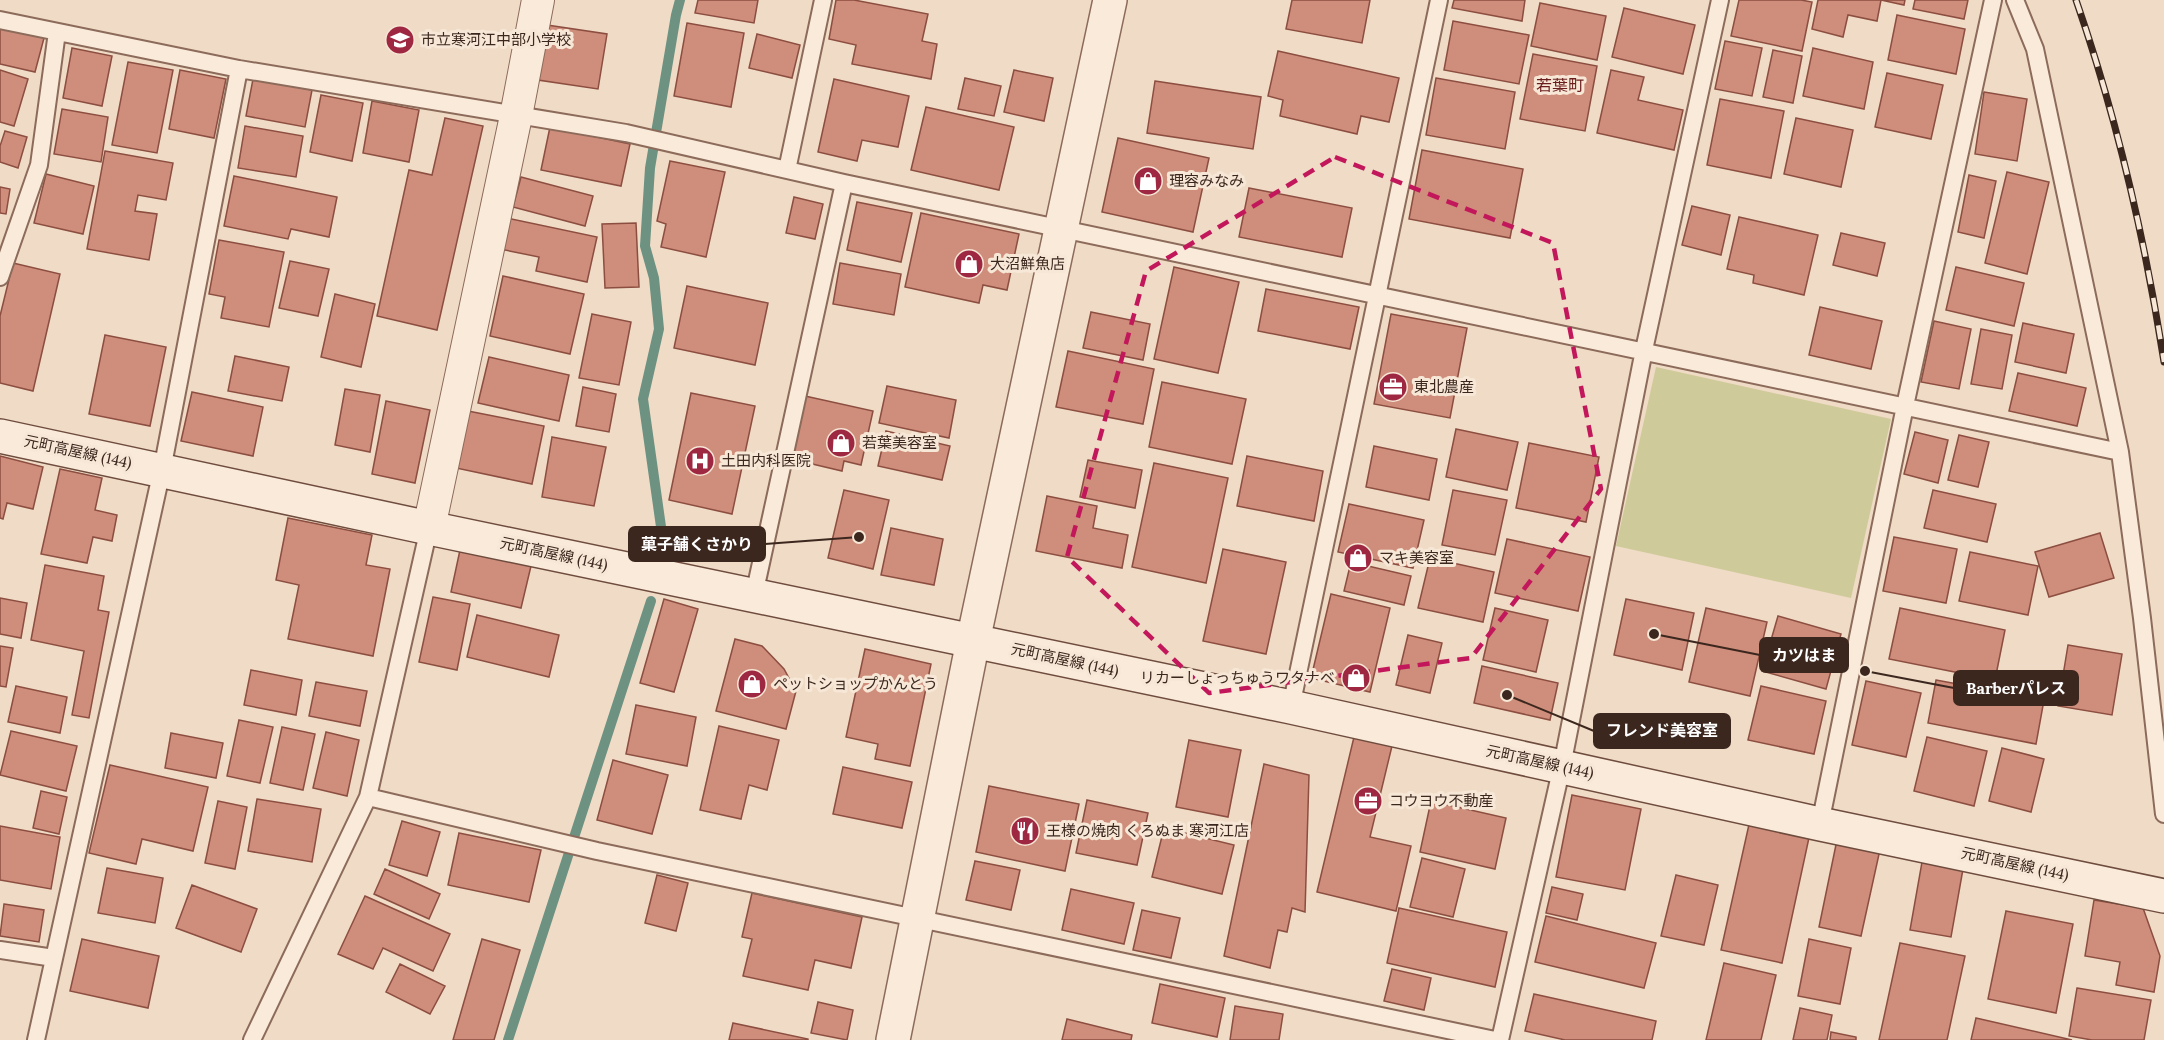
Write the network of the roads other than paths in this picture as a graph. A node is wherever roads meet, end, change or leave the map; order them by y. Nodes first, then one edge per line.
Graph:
1 (538, 0) edge
2 (823, 0) edge
3 (1110, 0) edge
4 (1439, 0) edge
5 (1720, 0) edge
6 (1993, 0) edge
7 (2015, 0) edge
8 (0, 20) edge
9 (57, 32) junction
10 (239, 69) junction
11 (516, 116) junction
12 (787, 170) junction
13 (844, 183) junction
14 (1062, 227) junction
15 (0, 278) edge
16 (1377, 294) junction
17 (1644, 350) junction
18 (1905, 406) junction
19 (0, 436) edge
20 (2120, 452) junction
21 (162, 470) junction
22 (429, 528) junction
23 (754, 595) junction
24 (973, 641) junction
25 (1291, 707) junction
26 (1562, 766) junction
27 (368, 797) junction
28 (2164, 814) edge
29 (1820, 824) junction
30 (2164, 896) edge
31 (918, 918) junction
32 (0, 950) edge
33 (54, 958) junction
34 (36, 1040) edge
35 (252, 1040) edge
36 (893, 1040) edge
37 (1495, 1040) edge
38 (1500, 1040) edge

1 - 11 street
2 - 12 lane
3 - 14 main road
4 - 16 lane
5 - 17 lane
6 - 18 lane
7 - 20 lane
8 - 9 lane
9 - 10 lane
9 - 15 lane
10 - 11 lane
10 - 21 lane
11 - 12 lane
11 - 22 street
12 - 13 lane
13 - 14 lane
13 - 23 lane
14 - 16 lane
14 - 24 main road
16 - 17 lane
16 - 25 lane
17 - 18 lane
17 - 26 lane
18 - 20 lane
18 - 29 lane
19 - 21 main road, 元町高屋線 (144)
20 - 28 lane
21 - 22 main road, 元町高屋線 (144)
21 - 33 lane
22 - 23 main road, 元町高屋線 (144)
22 - 27 lane
23 - 24 main road, 元町高屋線 (144)
24 - 25 main road, 元町高屋線 (144)
24 - 31 main road
25 - 26 main road, 元町高屋線 (144)
26 - 29 main road, 元町高屋線 (144)
26 - 38 lane
27 - 31 lane
27 - 35 lane
29 - 30 main road, 元町高屋線 (144)
31 - 36 main road
31 - 37 lane
32 - 33 lane
33 - 34 lane

